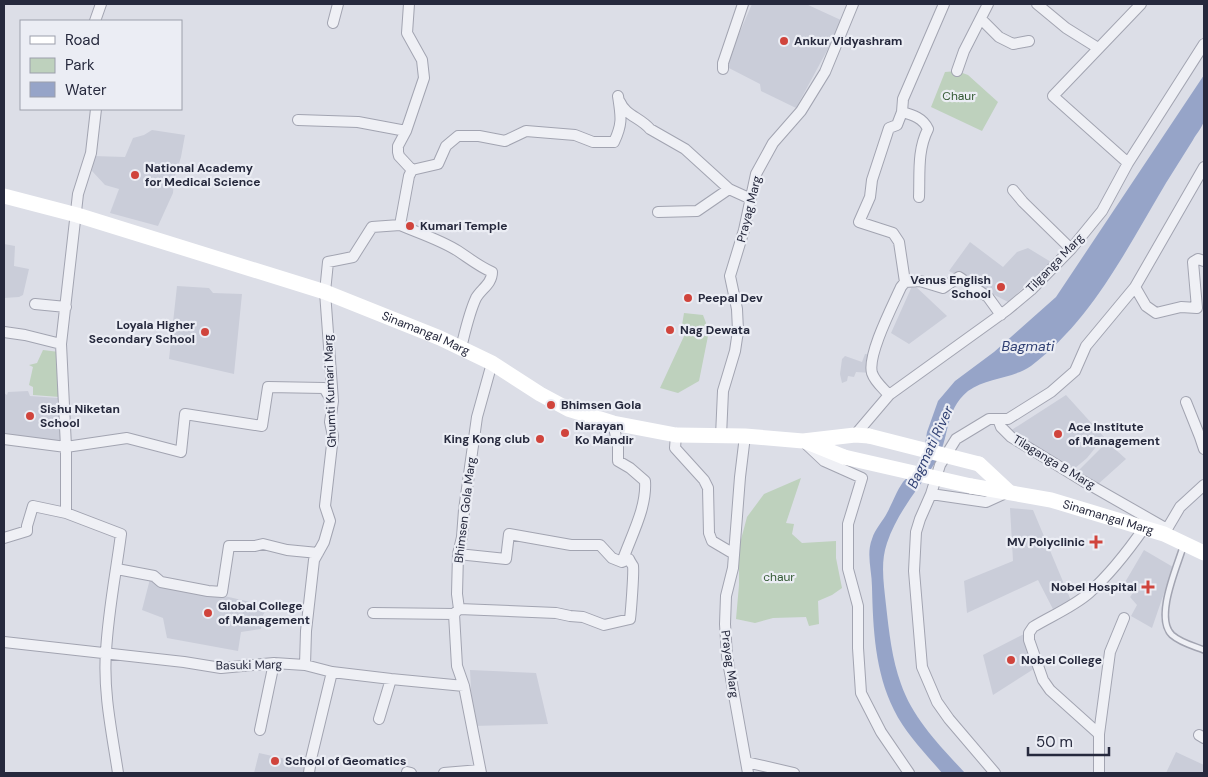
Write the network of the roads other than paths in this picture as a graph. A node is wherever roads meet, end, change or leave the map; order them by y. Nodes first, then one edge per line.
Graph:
1 (101, 4) edge
2 (338, 4) edge
3 (409, 4) edge
4 (743, 4) edge
5 (853, 4) edge
6 (944, 4) edge
7 (988, 4) edge
8 (1037, 4) edge
9 (1140, 4) edge
10 (981, 19) junction
11 (94, 20) edge
12 (333, 23) dead end
13 (1029, 41) dead end
14 (1204, 44) edge
15 (1098, 48) junction
16 (723, 69) dead end
17 (957, 71) dead end
18 (96, 110) edge
19 (902, 112) junction
20 (298, 120) dead end
21 (406, 131) junction
22 (1128, 162) junction
23 (1204, 167) edge
24 (412, 170) junction
25 (729, 189) junction
26 (1013, 190) dead end
27 (4, 196) edge
28 (919, 197) dead end
29 (751, 198) junction
30 (658, 212) dead end
31 (77, 215) junction
32 (400, 225) junction
33 (1071, 249) junction
34 (1204, 261) edge
35 (905, 282) junction
36 (1135, 287) junction
37 (325, 292) junction
38 (35, 304) dead end
39 (66, 307) junction
40 (1201, 310) edge
41 (1000, 315) junction
42 (4, 332) edge
43 (61, 344) junction
44 (462, 348) junction
45 (492, 363) junction
46 (889, 395) junction
47 (333, 402) junction
48 (1186, 402) dead end
49 (998, 419) junction
50 (613, 423) junction
51 (676, 435) junction
52 (721, 436) junction
53 (745, 436) junction
54 (862, 436) junction
55 (1202, 437) edge
56 (4, 439) edge
57 (803, 441) junction
58 (66, 447) junction
59 (1204, 449) edge
60 (1204, 485) edge
61 (1009, 492) junction
62 (932, 494) junction
63 (66, 513) junction
64 (1144, 528) junction
65 (1166, 532) junction
66 (4, 538) edge
67 (1184, 544) junction
68 (318, 553) junction
69 (1204, 553) edge
70 (458, 554) junction
71 (734, 554) junction
72 (622, 562) junction
73 (117, 569) junction
74 (456, 612) junction
75 (373, 613) dead end
76 (1124, 618) dead end
77 (4, 642) edge
78 (1204, 650) edge
79 (105, 653) junction
80 (274, 663) junction
81 (305, 665) junction
82 (332, 672) junction
83 (391, 679) junction
84 (464, 686) junction
85 (379, 719) dead end
86 (260, 730) dead end
87 (1099, 734) junction
88 (746, 762) junction
89 (480, 771) edge
90 (118, 773) edge
91 (310, 773) edge
92 (444, 773) edge
93 (748, 773) edge
94 (794, 773) edge
95 (909, 773) edge
96 (995, 773) edge
97 (1099, 773) edge

1 - 11 street
2 - 12 street
3 - 21 street
4 - 16 street
5 - 29 street, Prayag Marg
6 - 19 street
7 - 10 street
8 - 15 street
9 - 15 street
10 - 13 street
10 - 17 street
14 - 22 street, Tilganga Marg
15 - 22 street
18 - 31 street
19 - 28 street
19 - 35 street
20 - 21 street
21 - 24 street
22 - 33 street, Tilganga Marg
23 - 36 street, Tilaganga B Marg
24 - 25 street
24 - 32 street
25 - 29 street
25 - 30 street
26 - 33 street
27 - 31 main road, Sinamangal Marg
29 - 52 street, Prayag Marg
31 - 37 main road, Sinamangal Marg
31 - 39 street
32 - 37 street, Ghumti Kumari Marg
32 - 44 street
33 - 41 street, Tilganga Marg
34 - 40 street
35 - 41 street
35 - 46 street
36 - 40 street
36 - 49 street, Tilaganga B Marg
37 - 44 main road, Sinamangal Marg
37 - 47 street, Ghumti Kumari Marg
38 - 39 street
39 - 43 street
41 - 46 street, Tilganga Marg
42 - 43 street
43 - 58 street
44 - 45 main road, Sinamangal Marg
45 - 50 main road, Sinamangal Marg
45 - 70 street, Bhimsen Gola Marg
46 - 54 street, Tilganga Marg
47 - 58 street
47 - 68 street, Ghumti Kumari Marg
48 - 55 street
49 - 62 street
49 - 65 street, Tilaganga B Marg
50 - 51 main road, Sinamangal Marg
50 - 72 street
51 - 52 main road, Sinamangal Marg
51 - 71 street
52 - 53 main road, Sinamangal Marg
53 - 57 main road, Sinamangal Marg
53 - 71 street, Prayag Marg
54 - 57 main road
54 - 61 main road, bridge
55 - 59 street
56 - 58 street
57 - 61 main road, Sinamangal Marg, bridge
57 - 95 street
58 - 63 street
60 - 65 street, Sinamangal Marg
61 - 62 street
61 - 64 main road, Sinamangal Marg
62 - 96 street
63 - 66 street
63 - 73 street
64 - 65 main road, Sinamangal Marg
64 - 87 street
65 - 67 main road, Sinamangal Marg
67 - 69 main road, Sinamangal Marg
67 - 78 lane
68 - 73 street
68 - 81 street, Ghumti Kumari Marg
70 - 72 street
70 - 74 street, Bhimsen Gola Marg
71 - 88 street, Prayag Marg
72 - 74 street
73 - 79 street
74 - 75 street
74 - 84 street, Bhimsen Gola Marg
76 - 87 street
77 - 79 street, Basuki Marg
79 - 80 street, Basuki Marg
79 - 90 street
80 - 81 street, Basuki Marg
80 - 86 street
81 - 82 street, Basuki Marg
82 - 83 street, Basuki Marg
82 - 91 street
83 - 84 street, Basuki Marg
83 - 85 street
84 - 89 street, Bhimsen Gola Marg
87 - 97 street
88 - 93 street, Prayag Marg
88 - 94 street
89 - 92 street

